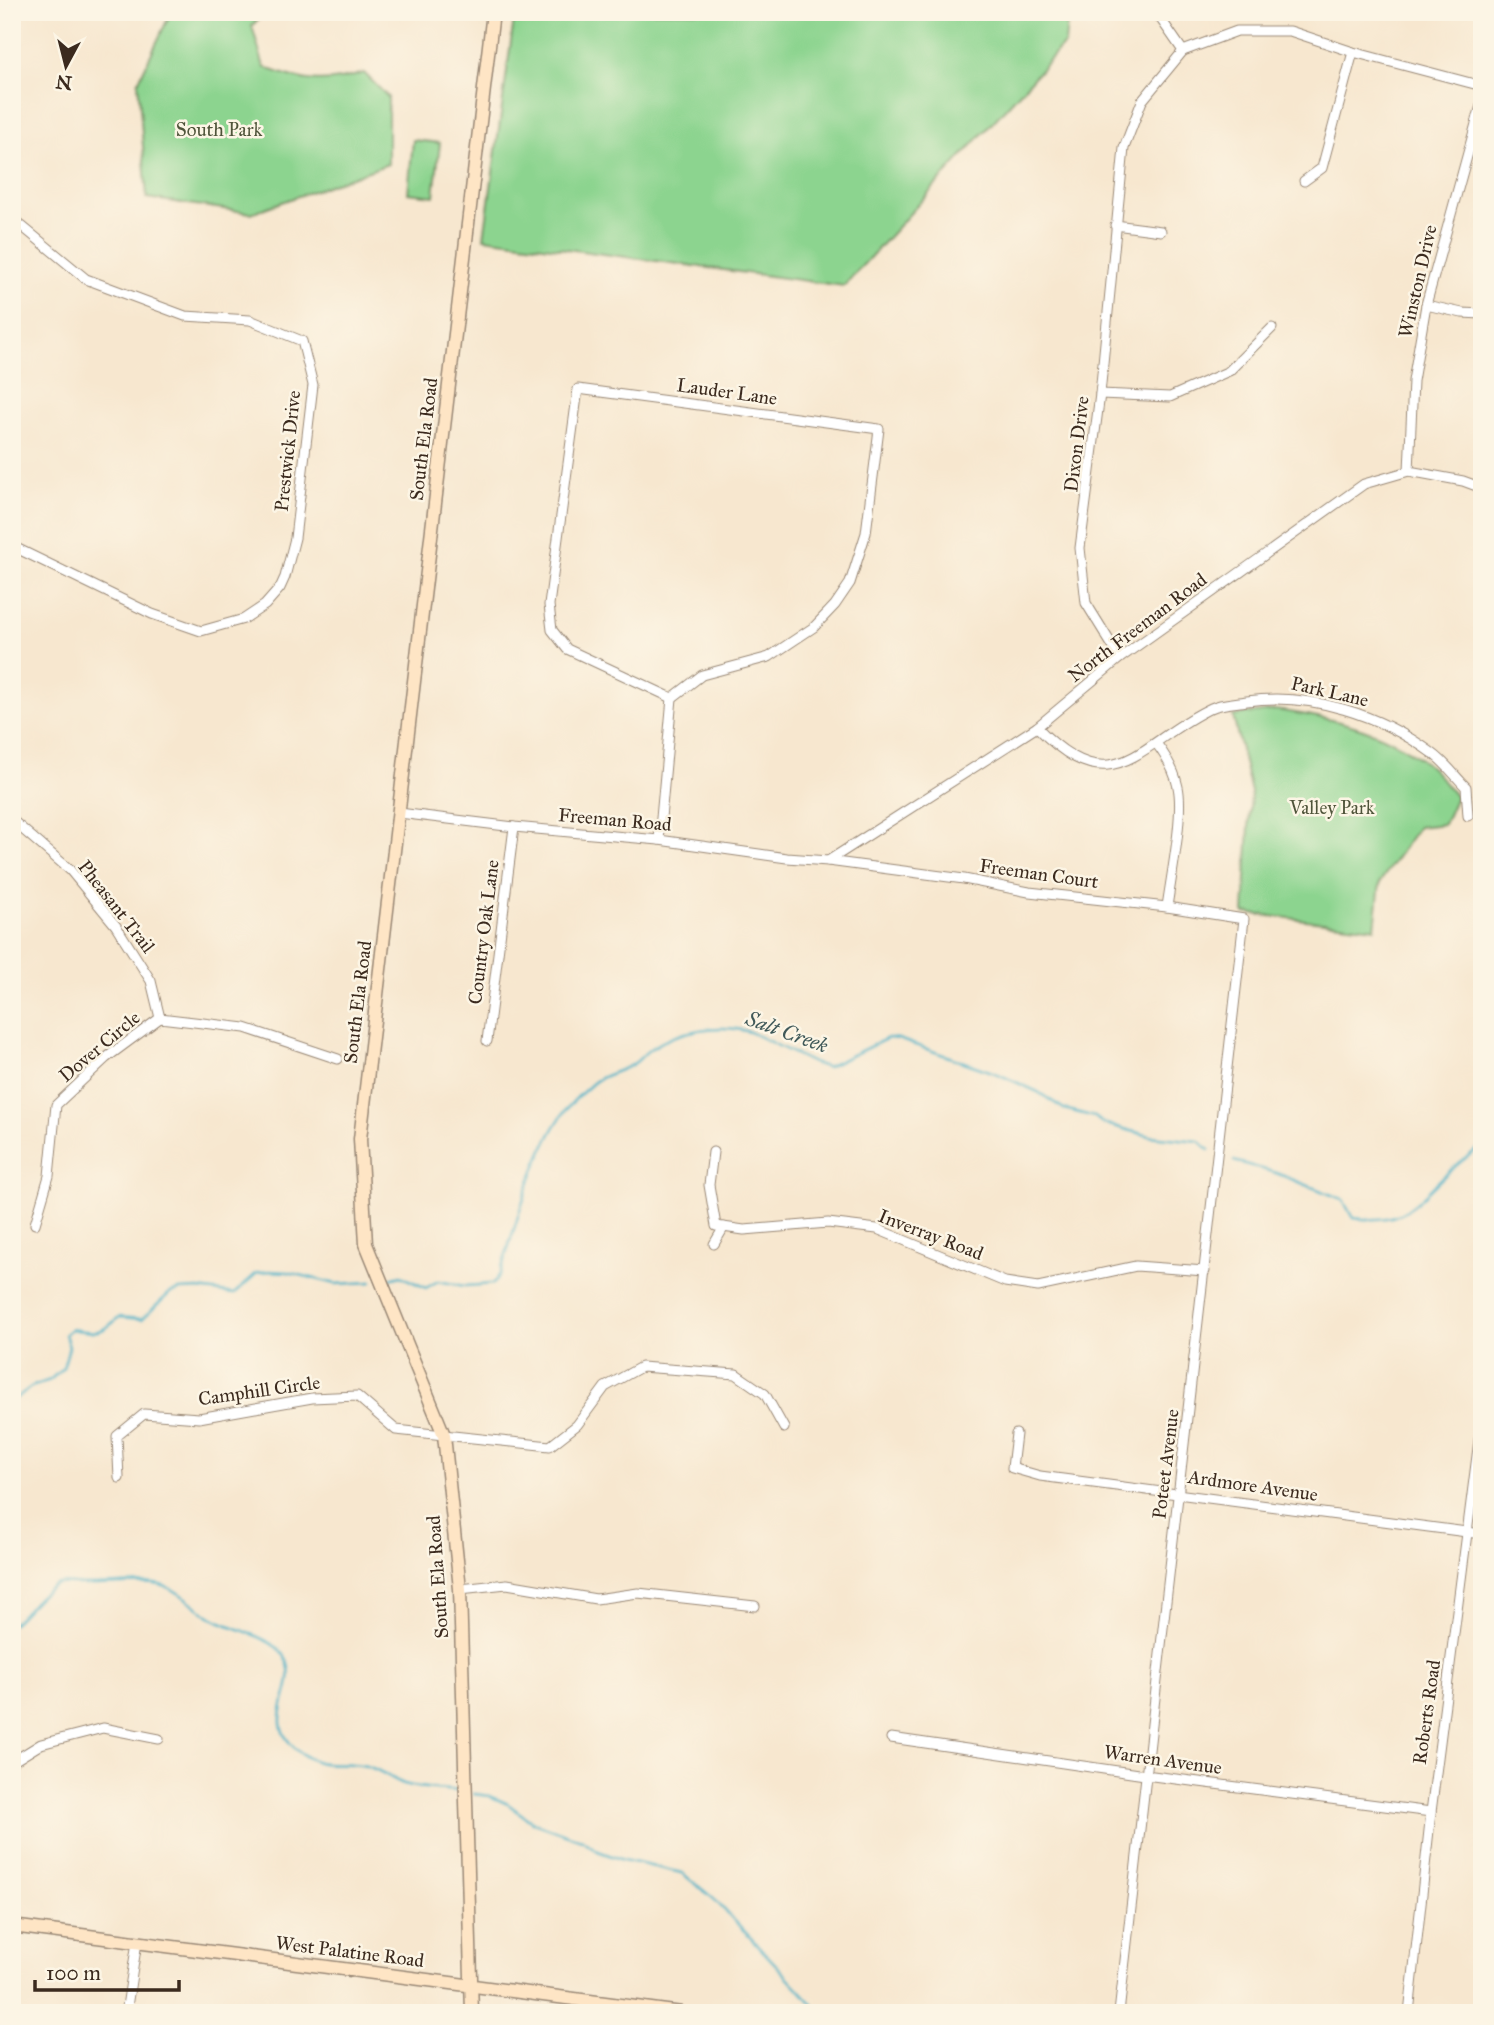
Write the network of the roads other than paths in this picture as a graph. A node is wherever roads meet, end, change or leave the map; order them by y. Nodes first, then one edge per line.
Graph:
1 (493, 12) edge
2 (1156, 12) edge
3 (1183, 51) junction
4 (1353, 52) junction
5 (1482, 86) edge
6 (1482, 102) edge
7 (1304, 181) dead end
8 (12, 218) edge
9 (1115, 225) junction
10 (1161, 231) dead end
11 (1426, 306) junction
12 (1482, 314) edge
13 (1272, 328) dead end
14 (1100, 394) junction
15 (1409, 471) junction
16 (1482, 488) edge
17 (12, 546) edge
18 (1120, 657) junction
19 (672, 698) junction
20 (1037, 727) junction
21 (1156, 743) junction
22 (399, 813) junction
23 (1468, 816) dead end
24 (12, 820) edge
25 (514, 827) junction
26 (659, 840) junction
27 (828, 861) junction
28 (1167, 907) junction
29 (1244, 919) joint
30 (160, 1018) junction
31 (487, 1041) dead end
32 (338, 1059) dead end
33 (713, 1152) dead end
34 (35, 1224) dead end
35 (724, 1227) junction
36 (714, 1244) dead end
37 (1205, 1271) junction
38 (1482, 1417) edge
39 (783, 1428) dead end
40 (1016, 1434) dead end
41 (444, 1435) junction
42 (119, 1478) dead end
43 (1179, 1493) junction
44 (1468, 1532) junction
45 (1482, 1534) edge
46 (460, 1589) junction
47 (755, 1606) dead end
48 (891, 1738) dead end
49 (159, 1739) dead end
50 (12, 1762) edge
51 (1145, 1775) junction
52 (1431, 1812) junction
53 (12, 1926) edge
54 (137, 1942) junction
55 (471, 1986) junction
56 (126, 2013) edge
57 (472, 2013) edge
58 (682, 2013) edge
59 (1119, 2013) edge
60 (1409, 2013) edge

1 - 22 main road, South Ela Road
2 - 3 street
3 - 4 street
3 - 9 street, Dixon Drive
4 - 5 street
4 - 7 street
6 - 11 street, Winston Drive
8 - 17 street, Prestwick Drive
9 - 10 street
9 - 14 street, Dixon Drive
11 - 12 street
11 - 15 street, Winston Drive
13 - 14 street
14 - 18 street, Dixon Drive
15 - 16 street, North Freeman Road
15 - 18 street, North Freeman Road
18 - 20 street, North Freeman Road
19 - 19 street, Lauder Lane
19 - 26 street
20 - 21 street, Park Lane
20 - 27 street, North Freeman Road
21 - 23 street, Park Lane
21 - 28 street
22 - 25 street, Freeman Road
22 - 41 main road, South Ela Road
24 - 30 street, Pheasant Trail
25 - 26 street, Freeman Road
25 - 31 street, Country Oak Lane
26 - 27 street, Freeman Road
27 - 28 street, Freeman Court
28 - 29 street, Freeman Court
29 - 37 street, Poteet Avenue
30 - 32 street
30 - 34 street, Dover Circle
33 - 35 street
35 - 36 street
35 - 37 street, Inverray Road
37 - 43 street, Poteet Avenue
38 - 44 street, Roberts Road
39 - 41 street
40 - 43 street, Ardmore Avenue
41 - 42 street, Camphill Circle
41 - 46 main road, South Ela Road
43 - 44 street, Ardmore Avenue
43 - 51 street, Poteet Avenue
44 - 45 street, Ardmore Avenue
44 - 52 street, Roberts Road
46 - 47 street
46 - 55 main road, South Ela Road
48 - 51 street, Warren Avenue
49 - 50 street
51 - 52 street, Warren Avenue
51 - 59 street, Poteet Avenue
52 - 60 street, Roberts Road
53 - 54 main road, West Palatine Road
54 - 55 main road, West Palatine Road
54 - 56 street
55 - 57 main road, South Ela Road
55 - 58 main road, West Palatine Road

